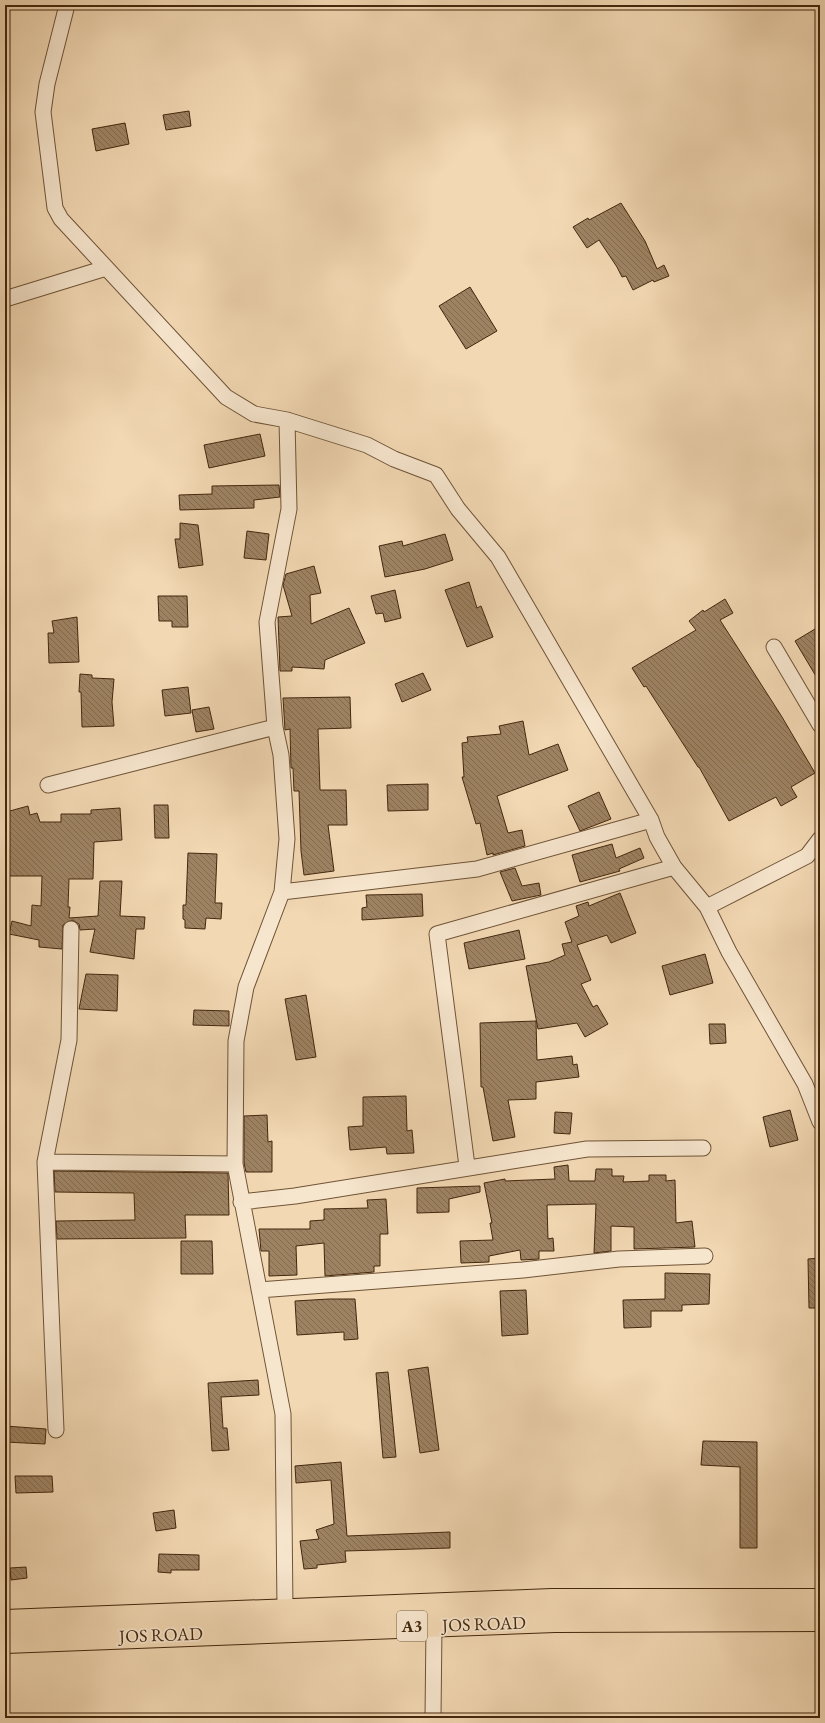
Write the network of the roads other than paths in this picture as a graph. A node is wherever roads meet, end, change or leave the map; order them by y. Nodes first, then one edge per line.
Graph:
1 (67, 5) edge
2 (106, 268) junction
3 (5, 299) edge
4 (287, 420) junction
5 (774, 647) dead end
6 (820, 725) edge
7 (275, 727) junction
8 (48, 785) dead end
9 (651, 820) junction
10 (820, 839) edge
11 (674, 867) junction
12 (282, 892) junction
13 (707, 907) junction
14 (71, 928) dead end
15 (820, 1122) edge
16 (703, 1148) dead end
17 (45, 1162) junction
18 (235, 1164) junction
19 (467, 1166) junction
20 (241, 1202) junction
21 (705, 1256) dead end
22 (258, 1290) junction
23 (56, 1430) dead end
24 (820, 1600) edge
25 (285, 1610) junction
26 (820, 1620) edge
27 (5, 1621) edge
28 (434, 1626) junction
29 (5, 1642) edge
30 (433, 1718) edge

1 - 2 street
2 - 3 street
2 - 4 street
4 - 7 street
4 - 9 street
5 - 6 street
7 - 8 street
7 - 12 street
9 - 11 street
9 - 12 street
10 - 13 street
11 - 13 street
11 - 19 street
12 - 18 street
13 - 15 street
14 - 17 street
16 - 19 street
17 - 18 street
17 - 23 street
18 - 20 street
19 - 20 street
20 - 22 street
21 - 22 street
22 - 25 street
24 - 25 highway, JOS ROAD / A3
25 - 27 highway, JOS ROAD / A3
26 - 28 highway, JOS ROAD / A3
28 - 29 highway, JOS ROAD / A3
28 - 30 street

